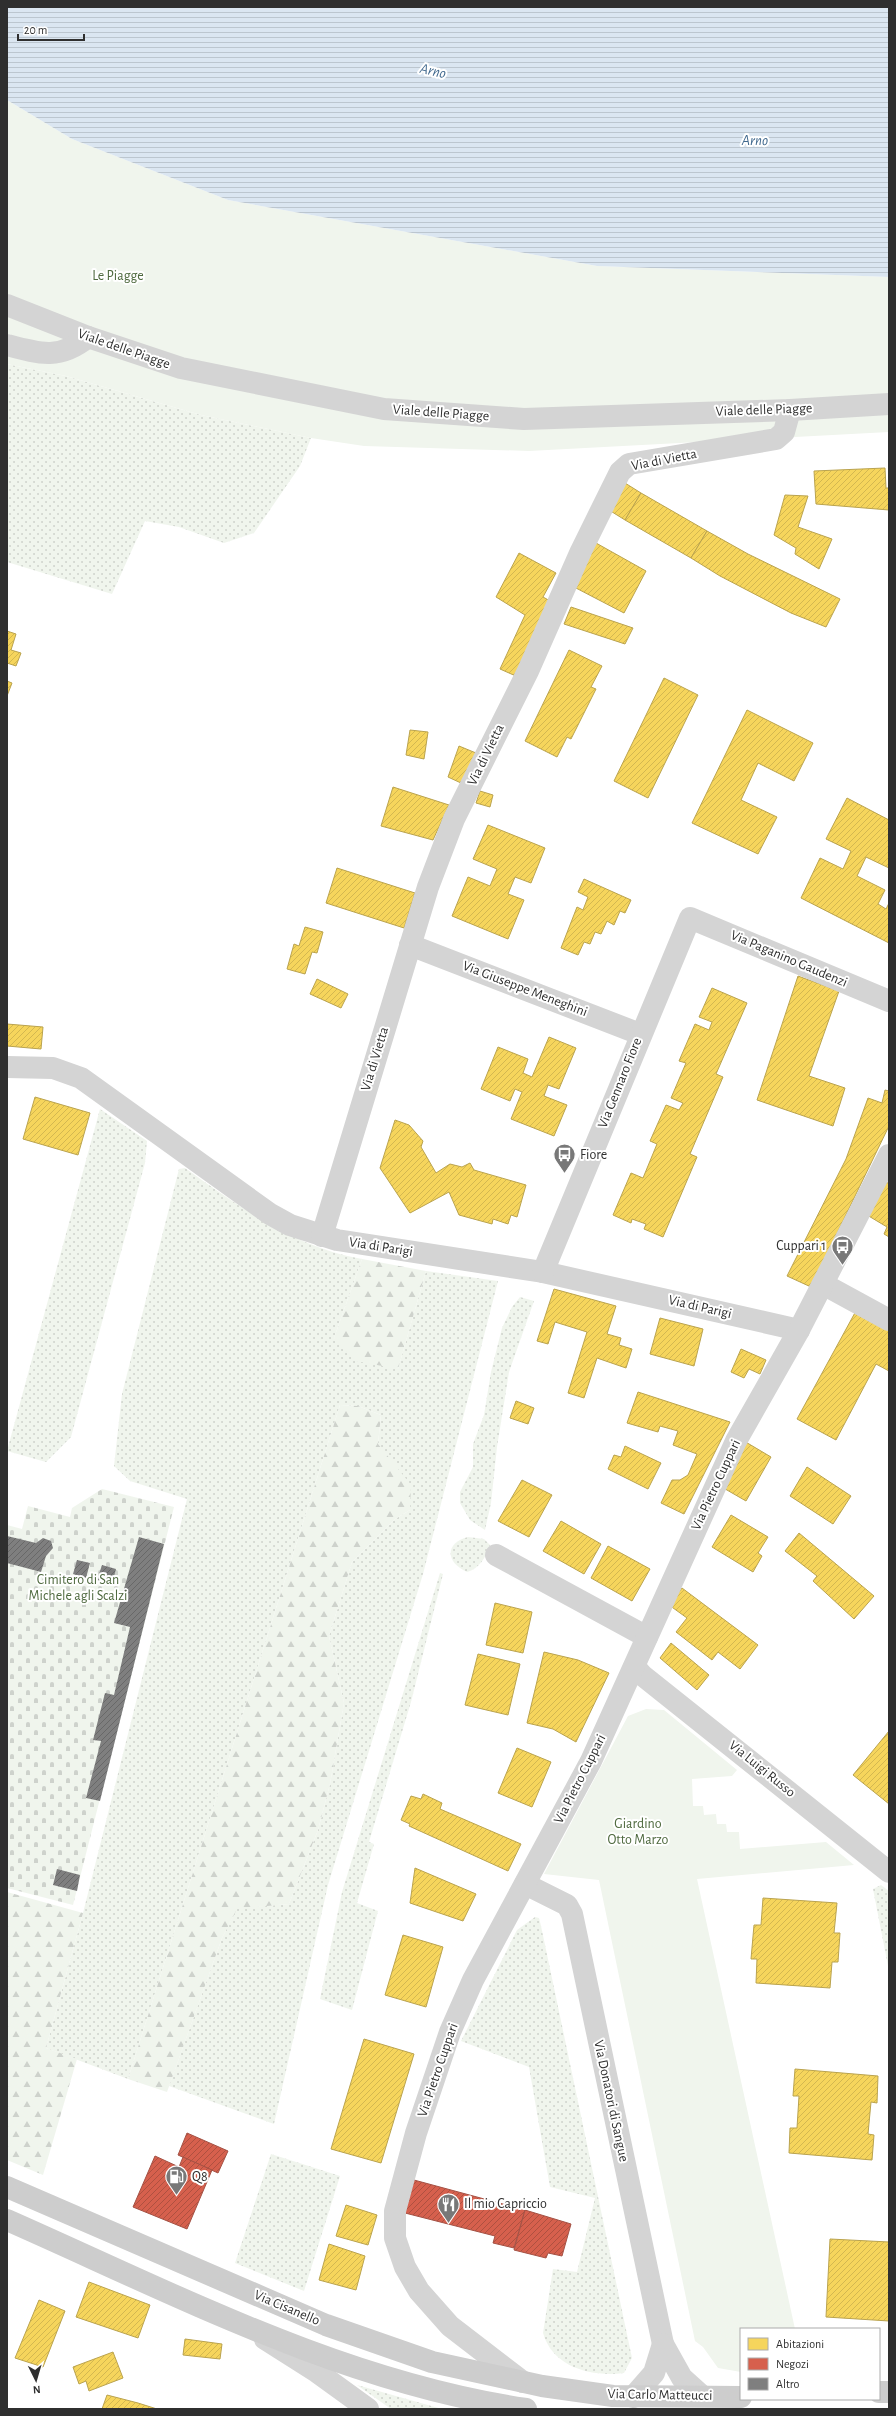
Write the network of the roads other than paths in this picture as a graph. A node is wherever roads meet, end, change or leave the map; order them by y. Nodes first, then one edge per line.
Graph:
1 (7, 305) edge
2 (88, 337) junction
3 (7, 345) edge
4 (889, 404) edge
5 (790, 410) junction
6 (690, 918) joint
7 (410, 945) junction
8 (889, 1001) edge
9 (640, 1034) junction
10 (7, 1067) edge
11 (889, 1155) edge
12 (322, 1236) junction
13 (542, 1272) junction
14 (823, 1284) junction
15 (889, 1320) edge
16 (799, 1330) junction
17 (496, 1555) dead end
18 (647, 1637) junction
19 (635, 1666) junction
20 (889, 1872) edge
21 (525, 1884) junction
22 (7, 2187) edge
23 (7, 2220) edge
24 (240, 2324) junction
25 (663, 2344) junction
26 (523, 2382) junction
27 (579, 2392) joint
28 (702, 2396) junction
29 (633, 2397) junction
30 (740, 2397) edge
31 (368, 2409) edge
32 (526, 2409) edge

1 - 2 street, Viale delle Piagge
2 - 3 street
2 - 5 street, Viale delle Piagge
4 - 5 street, Viale delle Piagge
5 - 7 street, Via di Vietta
6 - 8 street, Via Paganino Gaudenzi
6 - 9 street, Via Gennaro Fiore
7 - 9 street, Via Giuseppe Meneghini
7 - 12 street, Via di Vietta
9 - 13 street, Via Gennaro Fiore
10 - 12 street, Via di Parigi
11 - 14 street, Via Pietro Cuppari
12 - 13 street, Via di Parigi
13 - 16 street, Via di Parigi
14 - 15 street
14 - 16 street, Via Pietro Cuppari
16 - 18 street, Via Pietro Cuppari
17 - 18 street
18 - 19 street, Via Pietro Cuppari
19 - 20 street, Via Luigi Russo
19 - 21 street, Via Pietro Cuppari
21 - 25 street, Via Donatori di Sangue
21 - 26 street, Via Pietro Cuppari
22 - 26 main road, Via Cisanello
23 - 24 main road
24 - 31 street
24 - 32 main road
25 - 28 street, Via Donatori di Sangue
25 - 29 street, Via Donatori di Sangue
26 - 27 main road, Via Cisanello
27 - 29 main road, Via Carlo Matteucci
28 - 29 main road, Via Carlo Matteucci
28 - 30 main road, Via Carlo Matteucci

